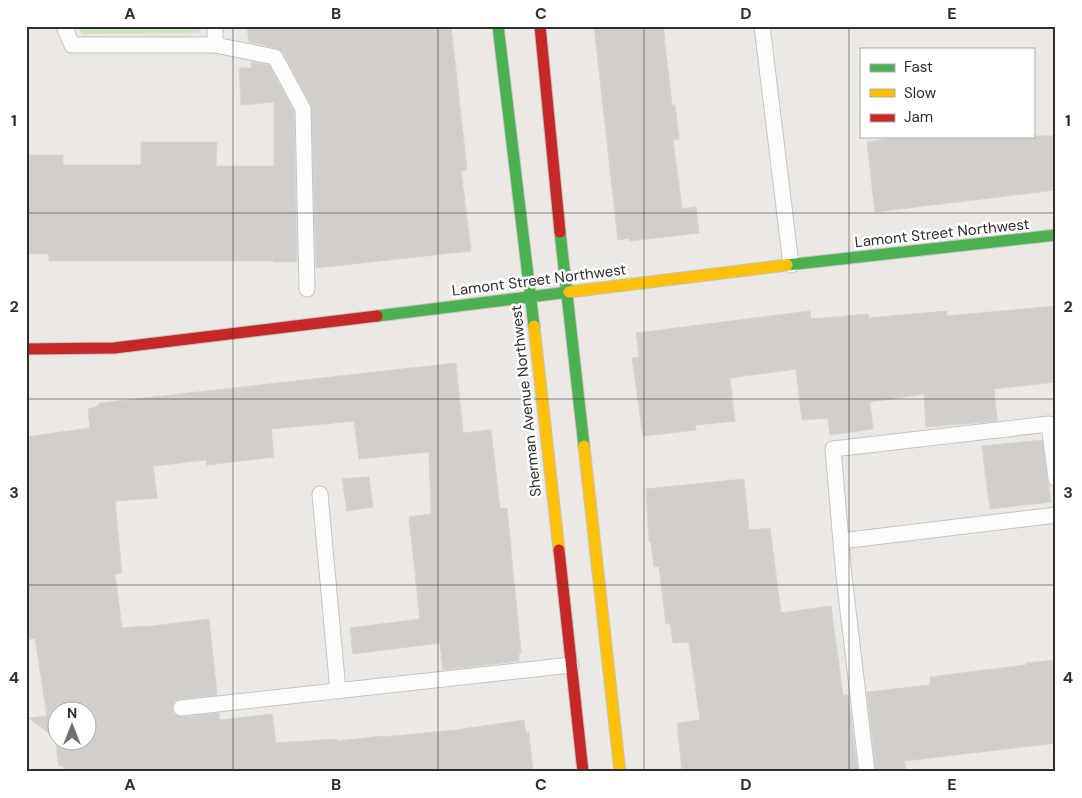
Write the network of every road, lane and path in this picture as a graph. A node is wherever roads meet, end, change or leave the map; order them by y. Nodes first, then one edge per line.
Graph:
1 (64, 26) edge
2 (215, 26) edge
3 (498, 26) edge
4 (540, 26) edge
5 (762, 26) edge
6 (215, 45) junction
7 (1056, 235) edge
8 (791, 265) junction
9 (307, 289) dead end
10 (568, 292) junction
11 (530, 296) junction
12 (26, 350) edge
13 (1056, 479) edge
14 (320, 494) dead end
15 (1056, 515) edge
16 (841, 541) junction
17 (571, 665) junction
18 (338, 691) junction
19 (181, 708) dead end
20 (583, 772) edge
21 (620, 772) edge
22 (866, 772) edge

1 - 6 lane
2 - 6 lane
3 - 11 main road, Sherman Avenue Northwest
4 - 10 main road
5 - 8 lane
6 - 9 lane
7 - 8 main road, Lamont Street Northwest
8 - 10 main road, Lamont Street Northwest
10 - 11 main road, Lamont Street Northwest
10 - 21 main road
11 - 12 main road, Lamont Street Northwest
11 - 17 main road, Sherman Avenue Northwest
13 - 16 lane
14 - 18 lane
15 - 16 lane
16 - 22 lane
17 - 18 lane
17 - 20 main road, Sherman Avenue Northwest
18 - 19 lane

